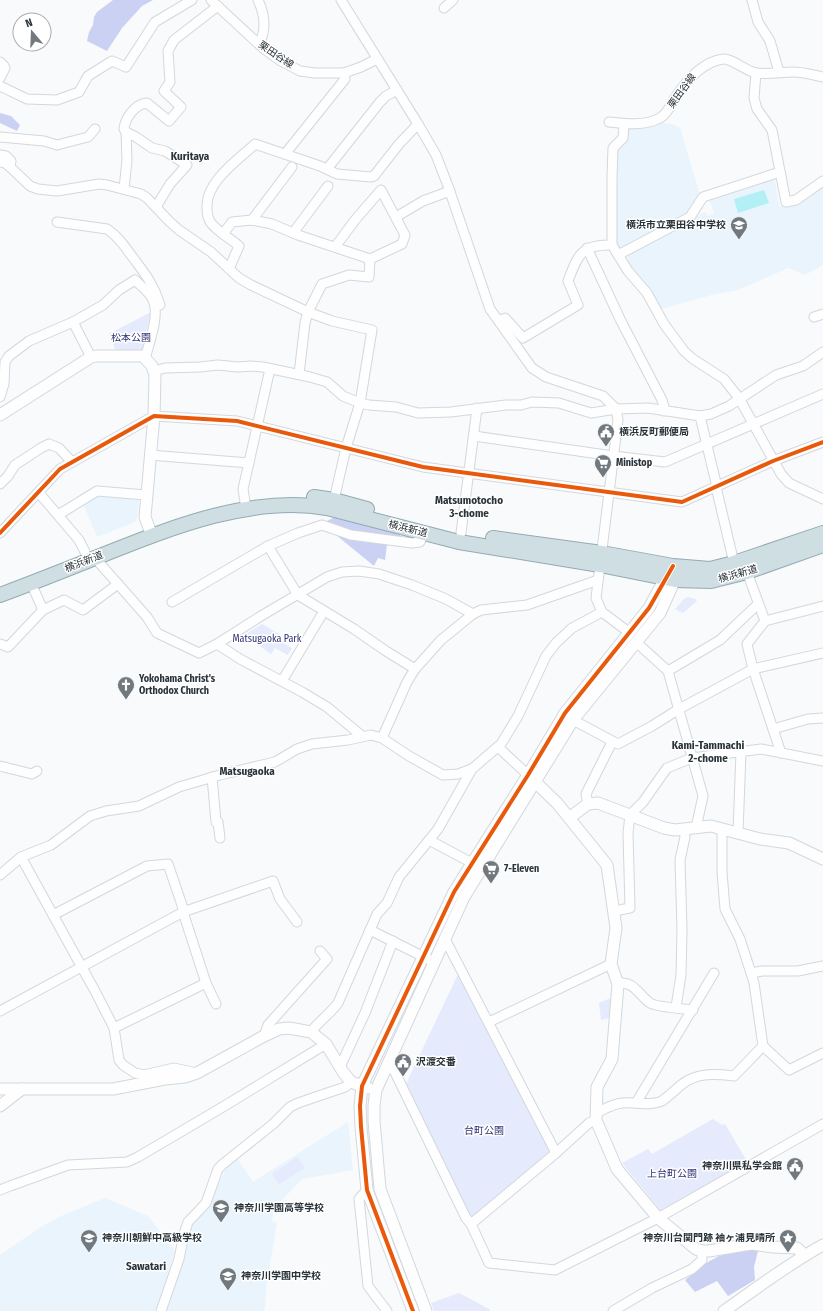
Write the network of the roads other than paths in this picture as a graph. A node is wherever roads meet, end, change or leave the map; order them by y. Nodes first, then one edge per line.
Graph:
1 (192, 0) edge
2 (258, 0) edge
3 (341, 0) edge
4 (453, 0) edge
5 (752, 0) edge
6 (214, 3) edge
7 (444, 8) dead end
8 (259, 44) junction
9 (377, 59) junction
10 (0, 62) edge
11 (779, 72) junction
12 (344, 73) junction
13 (756, 73) junction
14 (823, 77) edge
15 (0, 78) edge
16 (0, 86) edge
17 (397, 90) junction
18 (609, 122) dead end
19 (418, 124) junction
20 (624, 124) junction
21 (95, 129) dead end
22 (126, 132) junction
23 (0, 137) edge
24 (285, 154) junction
25 (0, 155) edge
26 (0, 162) edge
27 (10, 167) junction
28 (292, 167) dead end
29 (327, 169) junction
30 (780, 172) junction
31 (823, 181) edge
32 (377, 183) junction
33 (328, 186) dead end
34 (124, 189) junction
35 (450, 191) junction
36 (156, 207) junction
37 (396, 217) junction
38 (252, 220) junction
39 (57, 222) dead end
40 (293, 233) junction
41 (224, 234) junction
42 (612, 245) junction
43 (335, 247) junction
44 (587, 248) junction
45 (618, 255) junction
46 (370, 258) junction
47 (230, 269) junction
48 (308, 312) junction
49 (823, 314) edge
50 (814, 317) dead end
51 (499, 321) junction
52 (73, 322) junction
53 (823, 352) edge
54 (91, 357) junction
55 (149, 364) junction
56 (270, 369) junction
57 (299, 374) junction
58 (823, 394) edge
59 (0, 397) edge
60 (739, 398) junction
61 (360, 403) junction
62 (477, 408) junction
63 (616, 409) junction
64 (664, 411) junction
65 (0, 415) edge
66 (154, 416) junction
67 (700, 416) junction
68 (753, 424) junction
69 (258, 426) junction
70 (474, 436) junction
71 (823, 442) edge
72 (706, 444) junction
73 (346, 448) junction
74 (150, 455) junction
75 (613, 456) junction
76 (773, 461) junction
77 (72, 462) junction
78 (249, 463) junction
79 (469, 474) junction
80 (0, 484) edge
81 (716, 487) junction
82 (609, 492) junction
83 (39, 493) junction
84 (146, 495) junction
85 (823, 499) edge
86 (334, 500) junction
87 (245, 502) junction
88 (58, 515) junction
89 (150, 531) junction
90 (823, 532) edge
91 (0, 533) edge
92 (424, 533) junction
93 (461, 533) junction
94 (823, 545) edge
95 (268, 546) junction
96 (90, 555) junction
97 (601, 559) junction
98 (734, 563) junction
99 (677, 566) junction
100 (747, 572) junction
101 (670, 579) junction
102 (598, 580) junction
103 (31, 583) junction
104 (118, 584) junction
105 (0, 586) edge
106 (298, 595) junction
107 (0, 596) edge
108 (172, 602) dead end
109 (758, 604) junction
110 (823, 606) edge
111 (43, 610) junction
112 (324, 611) junction
113 (602, 612) junction
114 (473, 614) junction
115 (765, 621) junction
116 (633, 638) junction
117 (0, 644) edge
118 (217, 644) junction
119 (823, 653) edge
120 (415, 669) junction
121 (753, 669) junction
122 (668, 671) junction
123 (282, 681) junction
124 (678, 709) junction
125 (823, 718) edge
126 (573, 720) junction
127 (773, 729) junction
128 (362, 736) junction
129 (382, 738) junction
130 (612, 742) junction
131 (498, 747) junction
132 (741, 752) junction
133 (781, 753) junction
134 (692, 758) junction
135 (823, 762) edge
136 (0, 766) edge
137 (472, 769) junction
138 (37, 770) dead end
139 (212, 777) junction
140 (532, 778) junction
141 (588, 804) junction
142 (630, 815) junction
143 (569, 818) junction
144 (696, 828) junction
145 (722, 829) junction
146 (684, 830) junction
147 (738, 833) junction
148 (220, 838) dead end
149 (429, 840) junction
150 (21, 857) junction
151 (823, 859) edge
152 (472, 863) junction
153 (0, 875) edge
154 (614, 911) junction
155 (183, 912) junction
156 (53, 915) junction
157 (297, 922) dead end
158 (370, 930) junction
159 (445, 939) junction
160 (393, 941) junction
161 (320, 951) dead end
162 (424, 957) junction
163 (434, 962) junction
164 (611, 964) junction
165 (823, 966) edge
166 (81, 967) junction
167 (714, 973) dead end
168 (751, 973) junction
169 (206, 983) junction
170 (618, 984) junction
171 (216, 1004) dead end
172 (676, 1007) junction
173 (0, 1010) edge
174 (693, 1010) junction
175 (489, 1022) junction
176 (114, 1028) junction
177 (310, 1032) junction
178 (264, 1036) junction
179 (326, 1044) junction
180 (763, 1046) junction
181 (823, 1053) edge
182 (389, 1060) junction
183 (340, 1066) junction
184 (197, 1073) junction
185 (351, 1082) junction
186 (362, 1086) junction
187 (0, 1089) edge
188 (22, 1089) junction
189 (376, 1090) junction
190 (636, 1103) junction
191 (0, 1106) edge
192 (596, 1117) junction
193 (823, 1124) edge
194 (556, 1153) junction
195 (0, 1190) edge
196 (367, 1190) junction
197 (658, 1218) junction
198 (471, 1224) junction
199 (823, 1245) edge
200 (702, 1251) junction
201 (804, 1255) junction
202 (161, 1311) edge
203 (387, 1311) edge
204 (413, 1311) edge
205 (426, 1311) edge
206 (613, 1311) edge
207 (724, 1311) edge

1 - 16 street
2 - 8 street
3 - 9 street
4 - 7 street
5 - 11 street
6 - 8 street, 栗田谷線
6 - 22 street
8 - 12 street, 栗田谷線
9 - 12 street, 栗田谷線
9 - 17 street
10 - 15 street
11 - 13 street, 栗田谷線
11 - 14 street, 栗田谷線
12 - 24 street
13 - 20 street, 栗田谷線
13 - 30 street
17 - 19 street
17 - 29 street
18 - 20 street, 栗田谷線
19 - 32 street
19 - 35 street
20 - 42 street
21 - 23 street
22 - 34 street
22 - 36 street
24 - 29 street
24 - 41 street
25 - 27 street
26 - 27 street
27 - 34 street
28 - 38 street
29 - 32 street
30 - 31 street
30 - 45 street
32 - 37 street
32 - 43 street
33 - 40 street
34 - 36 street
35 - 37 street
35 - 51 street
36 - 47 street
37 - 46 street
38 - 40 street
38 - 41 street
39 - 55 street
40 - 43 street
41 - 47 street
42 - 44 street
42 - 45 street
43 - 46 street
44 - 51 street
44 - 64 street
45 - 60 street
46 - 48 street
47 - 48 street
48 - 57 street
48 - 61 street
49 - 50 street
51 - 63 street
52 - 54 street
52 - 55 street
52 - 59 street
53 - 60 street
54 - 55 street
54 - 65 street
55 - 56 street
55 - 66 street
56 - 57 street
56 - 69 street
57 - 61 street
58 - 68 street
60 - 67 street
60 - 68 street
61 - 62 street
61 - 73 street
62 - 63 street
62 - 70 street
63 - 64 street
63 - 75 street
64 - 67 street
66 - 69 street
66 - 74 street
66 - 77 street
67 - 72 street
68 - 72 street
68 - 76 street
69 - 73 street
69 - 78 street
70 - 75 street
70 - 79 street
71 - 76 street
72 - 75 street
72 - 81 street
73 - 79 street
73 - 86 street
74 - 78 street
74 - 84 street
75 - 82 street
76 - 81 street
76 - 85 street
77 - 80 street
77 - 83 street
78 - 87 street
79 - 82 street
79 - 93 street
81 - 82 street
81 - 98 street
82 - 97 street
83 - 88 street
83 - 91 street
84 - 88 street
84 - 89 street
86 - 87 highway, 横浜新道
86 - 93 highway, 横浜新道
87 - 89 highway, 横浜新道
88 - 96 street
89 - 92 highway, 横浜新道
89 - 96 highway, 横浜新道
90 - 98 highway, 横浜新道
92 - 95 street
92 - 97 highway, 横浜新道
93 - 97 highway, 横浜新道
94 - 100 highway, 横浜新道
95 - 106 street
95 - 108 street
96 - 103 highway, 横浜新道
96 - 104 street
96 - 105 highway, 横浜新道
97 - 99 highway, 横浜新道
97 - 101 highway, 横浜新道
97 - 102 street
98 - 99 highway, 横浜新道
99 - 101 street
100 - 101 highway, 横浜新道
100 - 109 street
101 - 116 street
102 - 113 street
102 - 114 street
103 - 107 highway, 横浜新道
103 - 111 street
104 - 111 street
104 - 118 street
106 - 112 street
106 - 114 street
106 - 118 street
109 - 115 street
109 - 122 street
110 - 115 street
111 - 117 street
112 - 120 street
112 - 123 street
113 - 116 street
113 - 131 street
114 - 120 street
115 - 121 street
116 - 122 street
116 - 126 street
116 - 140 street
118 - 123 street
119 - 121 street
120 - 129 street
121 - 124 street
121 - 127 street
122 - 124 street
123 - 128 street
124 - 130 street
124 - 134 street
125 - 127 street
126 - 130 street
126 - 140 street
127 - 133 street
128 - 129 street
128 - 139 street
129 - 137 street
130 - 141 street
131 - 137 street
131 - 140 street
132 - 133 street
132 - 134 street
132 - 147 street
133 - 135 street
134 - 142 street
134 - 144 street
136 - 138 street
137 - 149 street
139 - 148 street
139 - 150 street
140 - 143 street
140 - 152 street
140 - 159 street
141 - 142 street
141 - 143 street
142 - 146 street
142 - 154 street
143 - 154 street
144 - 145 street
144 - 146 street
145 - 147 street
145 - 168 street
146 - 172 street
147 - 151 street
149 - 152 street
149 - 158 street
150 - 153 street
150 - 156 street
152 - 162 street
154 - 164 street
155 - 156 street
155 - 157 street
155 - 166 street
155 - 169 street
156 - 166 street
158 - 160 street
158 - 177 street
159 - 163 street
159 - 175 street
160 - 162 street
160 - 183 street
161 - 178 street
162 - 163 street
162 - 186 street
163 - 182 street
164 - 170 street
164 - 175 street
165 - 168 street
166 - 173 street
166 - 176 street
167 - 174 street
168 - 180 street
169 - 171 street
169 - 176 street
170 - 172 street
170 - 192 street
172 - 174 street
174 - 190 street
175 - 194 street
176 - 184 street
177 - 178 street
177 - 179 street
178 - 184 street
179 - 183 street
179 - 195 street
180 - 181 street
180 - 190 street
182 - 189 street
182 - 198 street
183 - 185 street
184 - 188 street
185 - 186 street
185 - 202 street
186 - 189 street
186 - 196 street
187 - 188 street
188 - 191 street
189 - 205 street
190 - 192 street
192 - 194 street
192 - 197 street
193 - 197 street
194 - 198 street
196 - 203 street
196 - 204 street
197 - 198 street
197 - 200 street
199 - 201 street
200 - 201 street
200 - 206 street
201 - 207 street

